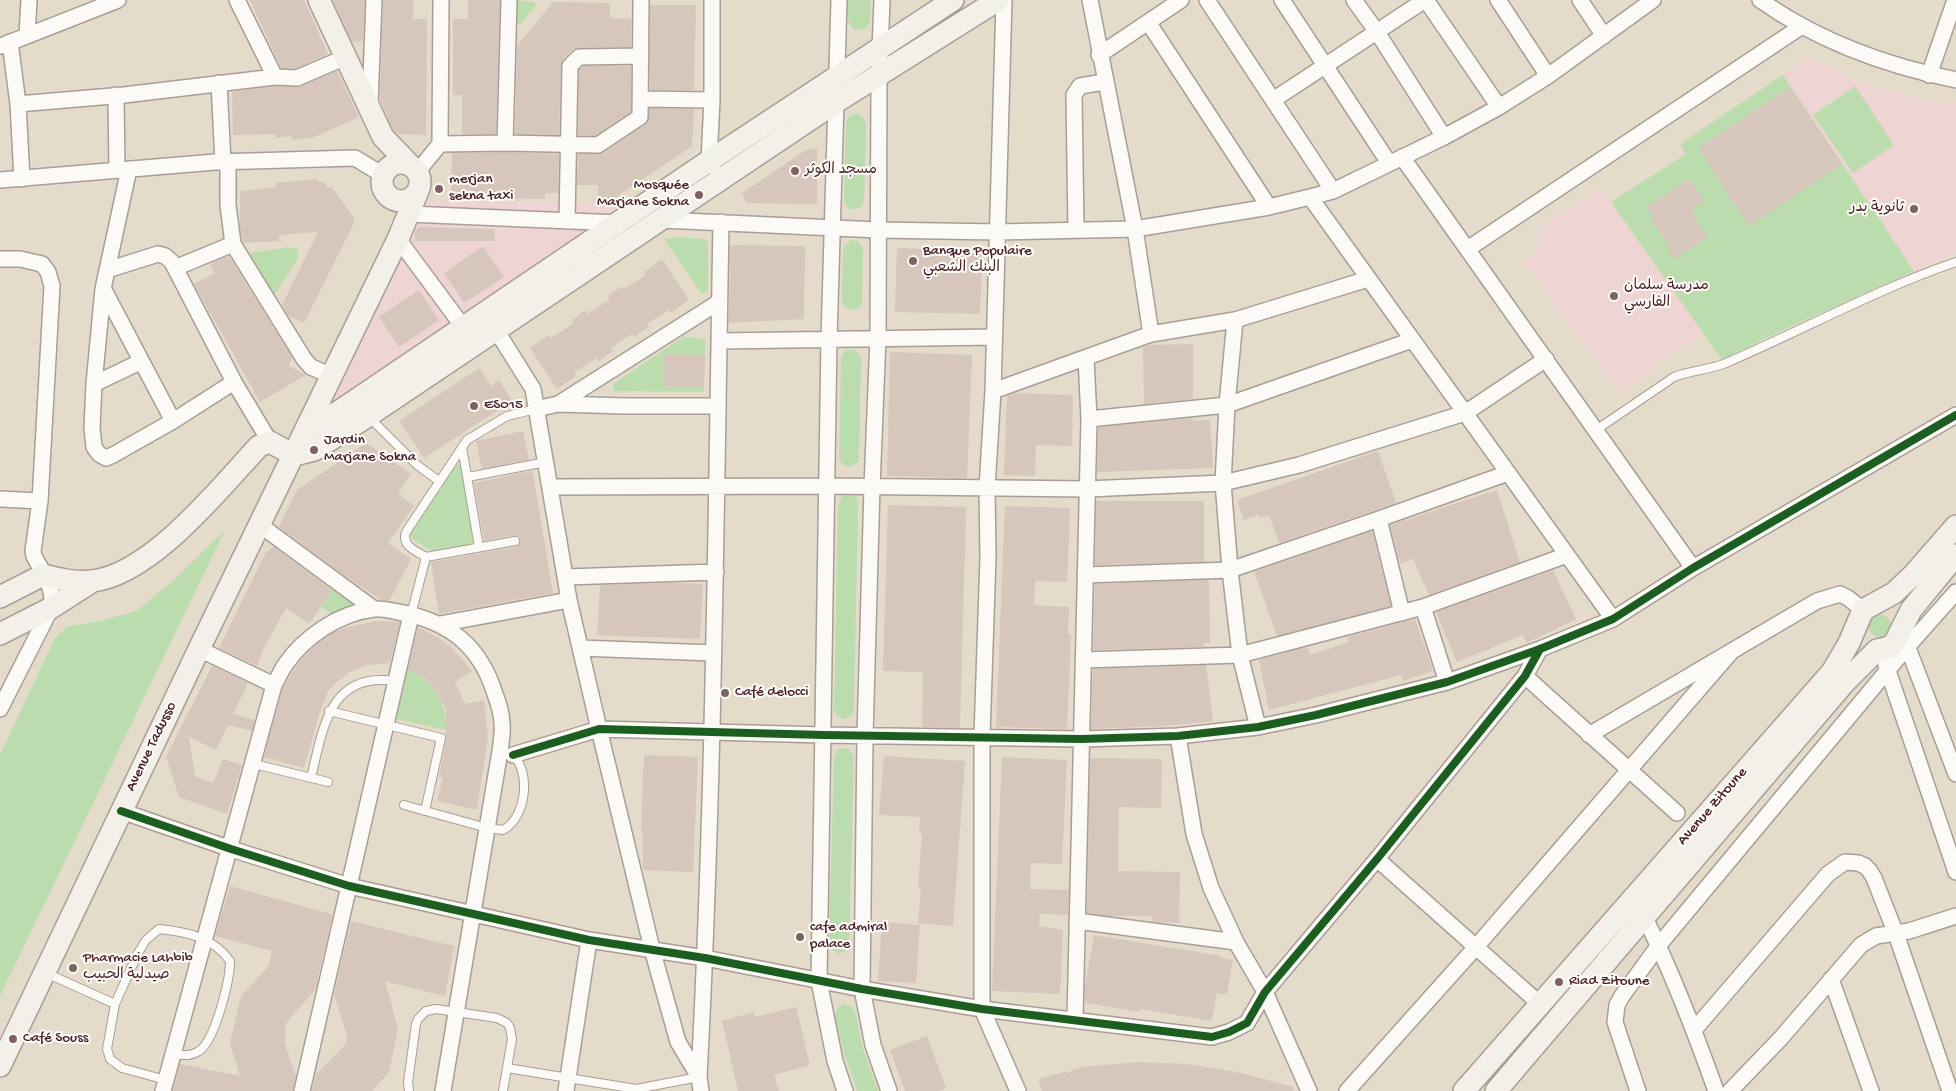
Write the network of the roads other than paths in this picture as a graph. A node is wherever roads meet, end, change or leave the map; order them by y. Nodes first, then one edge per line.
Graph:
1 (29, 0) edge
2 (118, 0) edge
3 (237, 0) edge
4 (319, 0) edge
5 (374, 0) edge
6 (441, 0) edge
7 (508, 0) edge
8 (641, 0) edge
9 (712, 0) edge
10 (839, 0) edge
11 (882, 0) edge
12 (953, 0) edge
13 (998, 0) edge
14 (1004, 0) edge
15 (1090, 0) edge
16 (1182, 0) edge
17 (1207, 0) edge
18 (1282, 0) edge
19 (1354, 0) edge
20 (1425, 0) edge
21 (1498, 0) edge
22 (1580, 0) edge
23 (1653, 0) edge
24 (1760, 0) edge
25 (1955, 0) edge
26 (1148, 22) junction
27 (1802, 26) junction
28 (1378, 32) junction
29 (27, 35) junction
30 (1604, 36) junction
31 (5, 44) edge
32 (881, 47) junction
33 (1099, 55) junction
34 (346, 56) junction
35 (641, 56) junction
36 (1325, 67) junction
37 (878, 75) junction
38 (1929, 75) junction
39 (1548, 76) junction
40 (275, 77) junction
41 (837, 78) junction
42 (1956, 80) edge
43 (1104, 82) junction
44 (219, 83) junction
45 (116, 95) junction
46 (641, 99) junction
47 (712, 100) junction
48 (1273, 100) junction
49 (836, 102) junction
50 (18, 104) junction
51 (1499, 107) junction
52 (370, 108) junction
53 (383, 137) junction
54 (1444, 137) junction
55 (505, 143) junction
56 (440, 144) junction
57 (568, 145) junction
58 (1396, 160) junction
59 (710, 161) junction
60 (225, 162) junction
61 (123, 169) junction
62 (384, 173) junction
63 (415, 175) junction
64 (22, 179) junction
65 (0, 180) edge
66 (720, 180) junction
67 (1333, 191) junction
68 (389, 197) junction
69 (1310, 198) junction
70 (1268, 207) junction
71 (409, 214) junction
72 (662, 220) junction
73 (567, 221) junction
74 (721, 222) junction
75 (618, 224) junction
76 (831, 228) junction
77 (1134, 229) junction
78 (878, 230) junction
79 (1076, 230) junction
80 (998, 232) junction
81 (399, 236) junction
82 (233, 244) junction
83 (1469, 248) junction
84 (0, 259) edge
85 (1956, 262) edge
86 (176, 268) junction
87 (107, 270) junction
88 (1368, 279) junction
89 (104, 289) junction
90 (719, 302) junction
91 (1235, 320) junction
92 (464, 328) junction
93 (496, 330) junction
94 (1151, 334) junction
95 (994, 337) junction
96 (878, 338) junction
97 (829, 340) junction
98 (1412, 340) junction
99 (719, 341) junction
100 (1086, 358) junction
101 (1546, 359) junction
102 (140, 362) junction
103 (332, 376) junction
104 (234, 382) junction
105 (94, 384) junction
106 (994, 391) junction
107 (558, 404) junction
108 (1226, 405) junction
109 (717, 406) junction
110 (536, 409) junction
111 (1465, 413) junction
112 (1956, 415) edge
113 (368, 416) junction
114 (1089, 419) junction
115 (173, 421) junction
116 (306, 430) junction
117 (1596, 430) junction
118 (270, 442) junction
119 (462, 447) junction
120 (294, 455) junction
121 (546, 462) junction
122 (1508, 473) junction
123 (468, 477) junction
124 (440, 481) junction
125 (1222, 483) junction
126 (827, 486) junction
127 (550, 487) junction
128 (872, 487) junction
129 (716, 488) junction
130 (987, 488) junction
131 (1087, 489) junction
132 (0, 499) edge
133 (40, 501) junction
134 (1379, 519) junction
135 (260, 525) junction
136 (1956, 526) edge
137 (515, 541) dead end
138 (479, 547) junction
139 (1567, 555) junction
140 (1956, 555) edge
141 (426, 557) junction
142 (1694, 568) junction
143 (1230, 570) junction
144 (716, 572) junction
145 (43, 575) junction
146 (1085, 575) junction
147 (566, 577) junction
148 (93, 581) junction
149 (1956, 592) edge
150 (0, 597) edge
151 (569, 600) junction
152 (1423, 607) junction
153 (51, 608) junction
154 (374, 609) junction
155 (1866, 612) junction
156 (1402, 613) junction
157 (411, 615) junction
158 (1613, 620) junction
159 (440, 624) junction
160 (0, 634) edge
161 (1904, 635) junction
162 (580, 648) junction
163 (199, 649) junction
164 (1540, 649) junction
165 (1880, 649) junction
166 (713, 652) junction
167 (1731, 652) junction
168 (1240, 655) junction
169 (1083, 660) junction
170 (1887, 672) junction
171 (1526, 676) junction
172 (395, 681) junction
173 (1447, 682) junction
174 (274, 685) junction
175 (0, 709) edge
176 (329, 712) junction
177 (386, 725) junction
178 (1258, 727) junction
179 (598, 729) junction
180 (713, 733) junction
181 (824, 735) junction
182 (1589, 735) junction
183 (865, 736) junction
184 (1178, 736) junction
185 (982, 737) junction
186 (1081, 739) junction
187 (506, 753) junction
188 (254, 764) junction
189 (1628, 770) junction
190 (1956, 774) edge
191 (311, 778) junction
192 (328, 782) dead end
193 (404, 805) dead end
194 (121, 811) junction
195 (425, 811) junction
196 (1677, 813) dead end
197 (487, 828) junction
198 (231, 849) junction
199 (1377, 859) junction
200 (1956, 872) edge
201 (349, 886) junction
202 (472, 914) junction
203 (1956, 916) edge
204 (1645, 918) junction
205 (1077, 921) junction
206 (1896, 934) junction
207 (206, 940) junction
208 (589, 940) junction
209 (1236, 942) junction
210 (1659, 945) junction
211 (1475, 948) junction
212 (652, 949) junction
213 (705, 958) junction
214 (44, 972) junction
215 (1831, 979) junction
216 (818, 981) junction
217 (862, 989) junction
218 (1265, 992) junction
219 (115, 1004) junction
220 (1540, 1004) junction
221 (982, 1009) junction
222 (456, 1012) junction
223 (1075, 1019) junction
224 (1694, 1030) junction
225 (174, 1054) junction
226 (0, 1066) edge
227 (507, 1068) junction
228 (567, 1084) edge
229 (700, 1084) edge
230 (165, 1085) edge
231 (302, 1091) edge
232 (409, 1091) edge
233 (443, 1091) edge
234 (503, 1091) edge
235 (846, 1091) edge
236 (889, 1091) edge
237 (1018, 1091) edge
238 (1309, 1091) edge
239 (1346, 1091) edge
240 (1464, 1091) edge
241 (1496, 1091) edge
242 (1638, 1091) edge
243 (1716, 1091) edge
244 (1730, 1091) edge
245 (1871, 1091) edge
246 (1950, 1091) edge

1 - 29 street
2 - 29 street
3 - 40 street
4 - 34 street
5 - 52 street
6 - 56 street
7 - 55 street
8 - 35 street
9 - 47 street
10 - 41 street
11 - 32 street
12 - 32 street
13 - 37 street
14 - 80 street
15 - 33 street
16 - 26 street
17 - 48 street
18 - 36 street
19 - 28 street
20 - 28 street
20 - 51 street
21 - 39 street
22 - 30 street
23 - 30 street
24 - 27 street
25 - 38 street
26 - 33 street
26 - 70 street
27 - 38 street
27 - 83 street
28 - 36 street
28 - 54 street
29 - 31 street
30 - 39 street
31 - 50 street
32 - 37 street
32 - 41 street
33 - 43 street
34 - 40 street
34 - 52 street
35 - 46 street
35 - 57 street
36 - 48 street
36 - 58 street
37 - 49 street
37 - 78 street
38 - 42 street
39 - 51 street
40 - 44 street
41 - 49 street
41 - 59 street
43 - 77 street
43 - 79 street
44 - 45 street
44 - 60 street
45 - 50 street
45 - 61 street
46 - 47 street
46 - 57 street
47 - 59 street
48 - 67 street
49 - 66 street
49 - 76 street
50 - 64 street
51 - 54 street
52 - 53 street
53 - 62 street
53 - 63 street
54 - 58 street
55 - 56 street
55 - 57 street
56 - 63 street
57 - 73 street
58 - 67 street
58 - 83 street
59 - 66 street
59 - 75 street
60 - 61 street
60 - 62 street
60 - 82 street
61 - 64 street
61 - 87 street
62 - 63 street
62 - 68 street
63 - 68 street
63 - 71 street, Avenue Tadusso
64 - 65 street
66 - 72 street
67 - 69 street
68 - 81 street
69 - 70 street
69 - 88 street
70 - 77 street
71 - 73 street
71 - 81 street, Avenue Tadusso
72 - 74 street
72 - 93 street
73 - 75 street
74 - 76 street
74 - 90 street
75 - 92 street
76 - 78 street
76 - 97 street
77 - 79 street
77 - 94 street
78 - 80 street
78 - 96 street
79 - 80 street
80 - 95 street
81 - 92 street
81 - 103 street, Avenue Tadusso
82 - 86 street
82 - 103 street
83 - 101 street
84 - 133 street
85 - 117 lane
86 - 87 street
86 - 104 street
87 - 89 street
88 - 91 street
88 - 98 street
89 - 102 street
89 - 105 street
90 - 99 street
90 - 107 street
91 - 94 street
91 - 108 street
92 - 116 street
93 - 110 street
93 - 113 street
94 - 100 street
95 - 96 street
95 - 106 street
96 - 97 street
96 - 128 street
97 - 99 street
97 - 126 street
98 - 108 street
98 - 111 street
99 - 109 street
100 - 106 street
100 - 114 street
101 - 111 street
101 - 117 street
102 - 105 street
102 - 115 street
103 - 116 street, Avenue Tadusso
104 - 115 street
104 - 118 street
105 - 115 street
106 - 130 street
107 - 109 street
107 - 110 street
108 - 114 street
108 - 125 street
109 - 129 street
110 - 119 lane
110 - 121 street
111 - 122 street
111 - 125 street
112 - 142 street
113 - 120 street
113 - 124 lane
114 - 131 street
116 - 120 street, Avenue Tadusso
117 - 142 street
118 - 120 street
118 - 148 street
119 - 123 lane
119 - 124 lane
120 - 135 street, Avenue Tadusso
121 - 123 lane
121 - 127 street
122 - 134 street
122 - 139 street
123 - 138 lane
124 - 141 lane
125 - 131 street
125 - 143 street
126 - 128 street
126 - 129 street
126 - 181 street
127 - 129 street
127 - 147 street
128 - 130 street
128 - 183 street
129 - 144 street
130 - 131 street
130 - 185 street
131 - 146 street
132 - 133 street
133 - 145 street
134 - 143 street
134 - 156 street
135 - 154 street
135 - 163 street, Avenue Tadusso
136 - 155 street
137 - 138 lane
138 - 141 lane
139 - 152 street
139 - 158 street
140 - 161 street, Avenue Zitoune
141 - 157 lane
142 - 158 street
143 - 146 street
143 - 168 street
144 - 147 street
144 - 166 street
145 - 148 street
145 - 150 street
145 - 153 street
146 - 169 street
147 - 151 street
148 - 153 street
149 - 161 street
151 - 159 street
151 - 162 street
152 - 156 street
152 - 173 street
153 - 160 street
153 - 175 street
154 - 157 street
154 - 174 street
155 - 161 street
155 - 165 street
155 - 167 street
155 - 220 street, Avenue Zitoune
156 - 168 street
157 - 159 street
157 - 172 street
158 - 164 street
159 - 187 street
161 - 165 street, Avenue Zitoune
161 - 170 street
161 - 190 street
162 - 166 street
162 - 179 street
163 - 174 street
163 - 194 street, Avenue Tadusso
164 - 171 street
164 - 173 street
165 - 170 street
165 - 204 street, Avenue Zitoune
166 - 180 street
167 - 182 street
167 - 189 street
168 - 169 street
168 - 178 street
169 - 186 street
170 - 200 street
170 - 210 street
171 - 182 street
171 - 199 street
172 - 176 lane
172 - 177 street
173 - 178 street
174 - 188 street
176 - 177 lane
176 - 191 lane
177 - 195 lane
177 - 201 street
178 - 184 street
179 - 180 street
179 - 187 street
179 - 212 street
180 - 181 street
180 - 213 street
181 - 183 street
181 - 216 street
182 - 189 street
183 - 185 street
183 - 217 street
184 - 186 street
184 - 209 street
185 - 186 street
185 - 221 street
186 - 205 street
187 - 197 street
187 - 197 lane
188 - 191 lane
188 - 198 street
189 - 196 street
189 - 211 street
191 - 192 lane
193 - 195 lane
194 - 198 street
194 - 214 street, Avenue Tadusso
195 - 197 lane
197 - 202 street
198 - 201 street
198 - 207 street
199 - 211 street
199 - 218 street
201 - 202 street
201 - 231 street
202 - 208 street
202 - 222 street
203 - 206 street
204 - 210 street
204 - 241 street, Avenue Zitoune
205 - 209 street
205 - 223 street
206 - 215 street
206 - 224 street
206 - 246 street
207 - 219 lane
207 - 225 street
207 - 225 lane
208 - 212 street
208 - 228 street
209 - 218 street
210 - 224 street
210 - 242 street
211 - 220 street
211 - 239 street
212 - 213 street
212 - 229 street
213 - 216 street
213 - 229 street
214 - 219 lane
214 - 226 street, Avenue Tadusso
215 - 244 street
215 - 245 street
216 - 217 street
216 - 235 street
217 - 221 street
217 - 236 street
218 - 223 street
218 - 238 street
219 - 230 lane
220 - 240 street, Avenue Zitoune
221 - 223 street
221 - 237 street
222 - 227 lane
222 - 232 lane
222 - 233 street
224 - 243 street
225 - 230 street
227 - 228 lane
227 - 234 lane
228 - 229 lane

